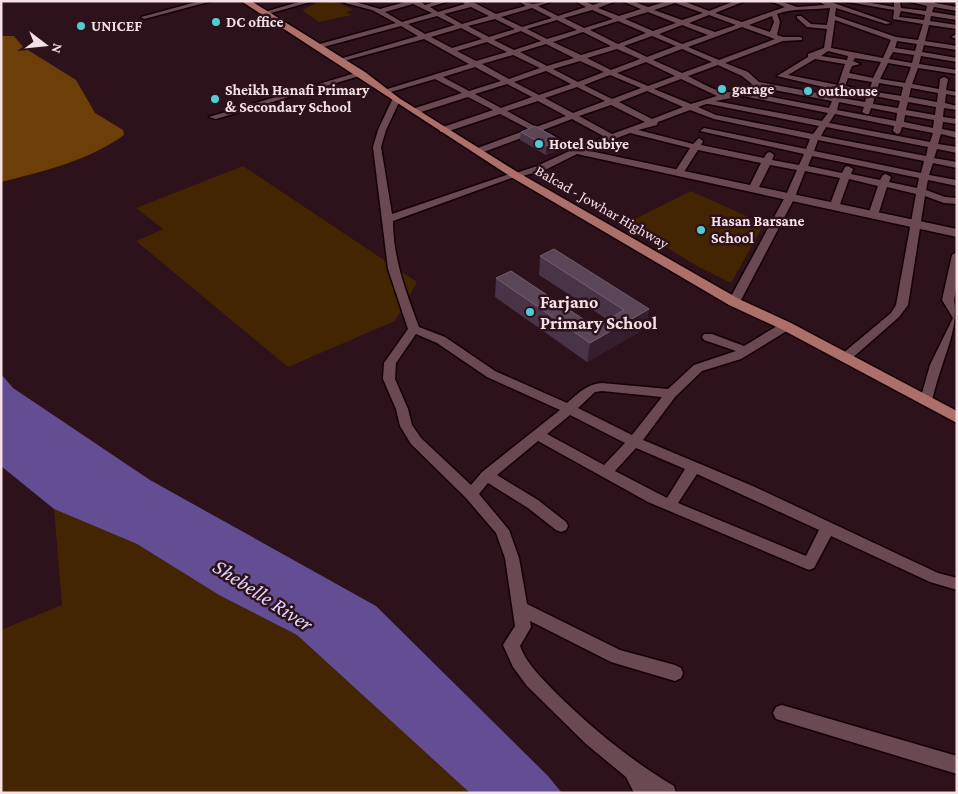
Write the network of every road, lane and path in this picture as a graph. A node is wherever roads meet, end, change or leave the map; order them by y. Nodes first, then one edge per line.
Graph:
1 (209, 1) edge
2 (245, 1) edge
3 (311, 1) edge
4 (338, 1) edge
5 (446, 1) edge
6 (482, 1) edge
7 (522, 1) edge
8 (550, 1) edge
9 (578, 1) edge
10 (613, 1) edge
11 (625, 1) edge
12 (675, 1) edge
13 (742, 1) edge
14 (773, 1) edge
15 (821, 1) edge
16 (845, 1) edge
17 (910, 1) edge
18 (348, 2) edge
19 (414, 2) edge
20 (467, 3) edge
21 (864, 3) edge
22 (932, 3) edge
23 (834, 4) edge
24 (898, 5) edge
25 (533, 6) junction
26 (791, 6) junction
27 (424, 7) junction
28 (594, 8) junction
29 (957, 9) edge
30 (648, 11) junction
31 (378, 12) junction
32 (264, 13) junction
33 (713, 13) junction
34 (437, 14) junction
35 (928, 14) junction
36 (860, 15) junction
37 (497, 16) junction
38 (775, 16) dead end
39 (832, 16) junction
40 (144, 17) dead end
41 (956, 17) edge
42 (558, 18) junction
43 (798, 18) dead end
44 (619, 20) junction
45 (683, 23) junction
46 (888, 23) dead end
47 (926, 23) junction
48 (399, 24) junction
49 (744, 24) junction
50 (462, 26) junction
51 (830, 27) junction
52 (955, 27) edge
53 (522, 29) junction
54 (584, 31) junction
55 (652, 34) junction
56 (715, 35) junction
57 (773, 35) junction
58 (424, 36) junction
59 (787, 37) junction
60 (956, 37) edge
61 (895, 38) junction
62 (800, 39) dead end
63 (487, 40) junction
64 (548, 42) junction
65 (921, 42) junction
66 (618, 46) junction
67 (684, 46) junction
68 (955, 47) edge
69 (319, 48) junction
70 (827, 49) junction
71 (890, 49) junction
72 (453, 50) junction
73 (513, 54) junction
74 (918, 54) junction
75 (811, 56) junction
76 (581, 57) junction
77 (647, 59) junction
78 (850, 59) junction
79 (953, 59) edge
80 (340, 60) junction
81 (720, 62) junction
82 (478, 64) junction
83 (883, 65) junction
84 (548, 69) junction
85 (609, 72) junction
86 (915, 72) junction
87 (957, 72) edge
88 (362, 74) junction
89 (683, 75) junction
90 (844, 75) junction
91 (437, 77) junction
92 (944, 77) junction
93 (876, 80) junction
94 (506, 81) junction
95 (579, 84) junction
96 (757, 84) junction
97 (909, 86) junction
98 (839, 87) junction
99 (647, 89) junction
100 (943, 92) junction
101 (468, 93) junction
102 (802, 93) junction
103 (872, 93) junction
104 (743, 94) junction
105 (957, 94) edge
106 (392, 96) junction
107 (538, 97) junction
108 (905, 98) junction
109 (763, 99) junction
110 (722, 100) junction
111 (834, 100) junction
112 (612, 101) junction
113 (795, 105) junction
114 (940, 105) junction
115 (868, 106) junction
116 (689, 108) junction
117 (957, 108) edge
118 (497, 110) junction
119 (415, 111) junction
120 (758, 111) junction
121 (832, 112) junction
122 (904, 112) junction
123 (573, 114) junction
124 (786, 116) junction
125 (213, 117) dead end
126 (714, 117) junction
127 (864, 118) junction
128 (938, 118) junction
129 (957, 122) edge
130 (654, 123) junction
131 (822, 123) junction
132 (748, 124) junction
133 (899, 125) junction
134 (443, 130) junction
135 (631, 130) junction
136 (780, 130) junction
137 (534, 131) junction
138 (704, 131) junction
139 (860, 131) junction
140 (937, 132) junction
141 (957, 135) edge
142 (896, 137) junction
143 (613, 138) junction
144 (739, 138) junction
145 (815, 138) junction
146 (933, 145) junction
147 (774, 146) junction
148 (857, 146) junction
149 (696, 147) junction
150 (957, 150) edge
151 (478, 151) junction
152 (576, 151) junction
153 (810, 153) junction
154 (893, 153) junction
155 (725, 154) junction
156 (930, 160) junction
157 (767, 162) junction
158 (850, 162) junction
159 (957, 165) edge
160 (803, 170) junction
161 (886, 170) junction
162 (679, 173) junction
163 (515, 175) junction
164 (846, 176) junction
165 (924, 177) junction
166 (957, 183) edge
167 (885, 184) junction
168 (753, 189) junction
169 (922, 192) junction
170 (790, 197) junction
171 (957, 201) edge
172 (834, 207) junction
173 (873, 215) junction
174 (388, 219) junction
175 (918, 224) junction
176 (957, 233) edge
177 (957, 255) edge
178 (734, 302) junction
179 (957, 316) edge
180 (957, 320) edge
181 (786, 326) junction
182 (414, 329) junction
183 (708, 337) dead end
184 (746, 351) junction
185 (846, 357) junction
186 (671, 394) junction
187 (926, 400) junction
188 (569, 409) junction
189 (957, 418) edge
190 (538, 435) junction
191 (634, 442) junction
192 (694, 467) junction
193 (607, 470) junction
194 (487, 476) junction
195 (470, 494) junction
196 (670, 504) junction
197 (561, 526) dead end
198 (828, 527) junction
199 (957, 584) edge
200 (520, 608) junction
201 (675, 673) dead end
202 (782, 713) dead end
203 (957, 765) edge
204 (634, 774) junction
205 (644, 793) edge
206 (667, 793) edge

1 - 40 street
2 - 32 main road, Balcad - Jowhar Highway
3 - 32 street
4 - 18 street
5 - 27 street
6 - 20 street
7 - 25 street
8 - 25 street
9 - 28 street
10 - 28 street
11 - 30 street
12 - 30 street
12 - 33 street
13 - 33 street
14 - 26 street
15 - 23 street
16 - 21 street
17 - 22 street
18 - 31 street
19 - 27 street
19 - 31 street
20 - 34 street
20 - 37 street
21 - 24 street
21 - 36 street
22 - 29 street
22 - 35 street
23 - 26 street
23 - 36 street
23 - 39 street
24 - 35 street
24 - 47 street
25 - 37 street
25 - 42 street
26 - 49 street
27 - 34 street
28 - 42 street
28 - 44 street
30 - 44 street
30 - 45 street
31 - 48 street
32 - 69 main road, Balcad - Jowhar Highway
33 - 45 street
33 - 49 street
34 - 48 street
34 - 50 street
35 - 41 street
35 - 47 street
36 - 46 street
37 - 50 street
37 - 53 street
38 - 57 street
39 - 51 street
39 - 61 street
41 - 52 street
42 - 53 street
42 - 54 street
43 - 51 street
44 - 54 street
44 - 55 street
45 - 55 street
45 - 56 street
47 - 52 street
47 - 65 street
48 - 58 street
48 - 69 street
49 - 56 street
49 - 57 street
50 - 58 street
50 - 63 street
51 - 70 street
52 - 60 street
53 - 63 street
53 - 64 street
54 - 64 street
54 - 66 street
55 - 66 street
55 - 67 street
56 - 67 street
57 - 59 street
58 - 72 street
58 - 80 street
59 - 62 street
59 - 81 street
60 - 68 street
61 - 65 street
61 - 71 street
63 - 72 street
63 - 73 street
64 - 73 street
64 - 76 street
65 - 68 street
65 - 74 street
66 - 76 street
66 - 77 street
67 - 77 street
67 - 81 street
68 - 79 street
69 - 80 main road, Balcad - Jowhar Highway
70 - 75 street
70 - 78 street
71 - 74 street
71 - 83 street
72 - 82 street
73 - 82 street
73 - 84 street
74 - 79 street
74 - 86 street
75 - 78 street
75 - 98 street
76 - 84 street
76 - 85 street
77 - 85 street
77 - 89 street
78 - 83 street
78 - 90 street
79 - 92 street
80 - 88 main road, Balcad - Jowhar Highway
81 - 89 street
81 - 96 street
82 - 91 street
82 - 94 street
83 - 86 street
83 - 93 street
84 - 94 street
84 - 95 street
85 - 95 street
85 - 99 street
86 - 92 street
86 - 97 street
87 - 92 street
88 - 106 main road, Balcad - Jowhar Highway
88 - 125 street
89 - 99 street
89 - 110 street
90 - 93 street
90 - 98 street
91 - 101 street
91 - 106 street
92 - 100 street
93 - 97 street
93 - 103 street
94 - 101 street
94 - 107 street
95 - 107 street
95 - 112 street
96 - 102 street
96 - 104 street
97 - 100 street
97 - 108 street
98 - 103 street
98 - 111 street
99 - 112 street
99 - 116 street
100 - 105 street
100 - 114 street
101 - 118 street
101 - 119 street
102 - 111 street
102 - 113 street
103 - 108 street
103 - 115 street
104 - 109 street
104 - 110 street
106 - 119 main road, Balcad - Jowhar Highway
106 - 174 street
107 - 118 street
107 - 123 street
108 - 114 street
108 - 122 street
109 - 113 street
109 - 120 street
110 - 116 street
110 - 120 street
110 - 126 street
111 - 115 street
111 - 121 street
112 - 123 street
112 - 130 street
113 - 121 street
113 - 124 street
114 - 117 street
114 - 128 street
115 - 122 street
115 - 127 street
116 - 126 street
116 - 130 street
118 - 134 street
118 - 137 street
119 - 134 main road, Balcad - Jowhar Highway
120 - 124 street
120 - 132 street
121 - 127 street
121 - 131 street
122 - 128 street
122 - 133 street
123 - 137 street
123 - 143 street
124 - 131 street
124 - 136 street
126 - 132 street
126 - 138 street
127 - 133 street
127 - 139 street
128 - 129 street
128 - 140 street
130 - 135 street
131 - 139 street
131 - 145 street
132 - 136 street
132 - 144 street
133 - 140 street
133 - 142 street
134 - 151 main road, Balcad - Jowhar Highway
135 - 143 street
135 - 149 street
136 - 145 street
136 - 147 street
137 - 151 street
137 - 152 street
138 - 144 street
138 - 149 street
139 - 142 street
139 - 148 street
140 - 141 street
140 - 146 street
142 - 146 street
142 - 154 street
143 - 152 street
144 - 147 street
144 - 155 street
145 - 148 street
145 - 153 street
146 - 150 street
146 - 156 street
147 - 153 street
147 - 157 street
148 - 154 street
148 - 158 street
149 - 155 street
149 - 162 street
151 - 163 main road, Balcad - Jowhar Highway
152 - 162 street
152 - 163 street
153 - 158 street
153 - 160 street
154 - 156 street
154 - 161 street
155 - 157 street
156 - 159 street
156 - 165 street
157 - 160 street
157 - 168 street
158 - 161 street
158 - 164 street
160 - 164 street
160 - 170 street
161 - 165 street
161 - 167 street
162 - 168 street
163 - 174 street
163 - 178 main road, Balcad - Jowhar Highway
164 - 167 street
164 - 172 street
165 - 166 street
165 - 169 street
167 - 169 street
167 - 173 street
168 - 170 street
169 - 171 street
169 - 175 street
170 - 172 street
170 - 178 street
172 - 173 street
173 - 175 street
174 - 182 street
175 - 176 street
175 - 185 street
177 - 179 street
178 - 181 main road, Balcad - Jowhar Highway
180 - 187 street
181 - 184 street
181 - 185 main road, Balcad - Jowhar Highway
182 - 188 street
182 - 195 street
183 - 184 street
184 - 186 street
185 - 187 main road, Balcad - Jowhar Highway
186 - 188 street
186 - 191 street
187 - 189 main road, Balcad - Jowhar Highway
188 - 190 street
188 - 191 street
190 - 193 street
190 - 194 street
191 - 192 street
191 - 193 street
192 - 196 street
192 - 198 street
193 - 196 street
194 - 195 street
194 - 197 street
195 - 200 street
196 - 198 street
198 - 199 street
200 - 201 street
200 - 204 street
202 - 203 street
204 - 205 street
204 - 206 street

